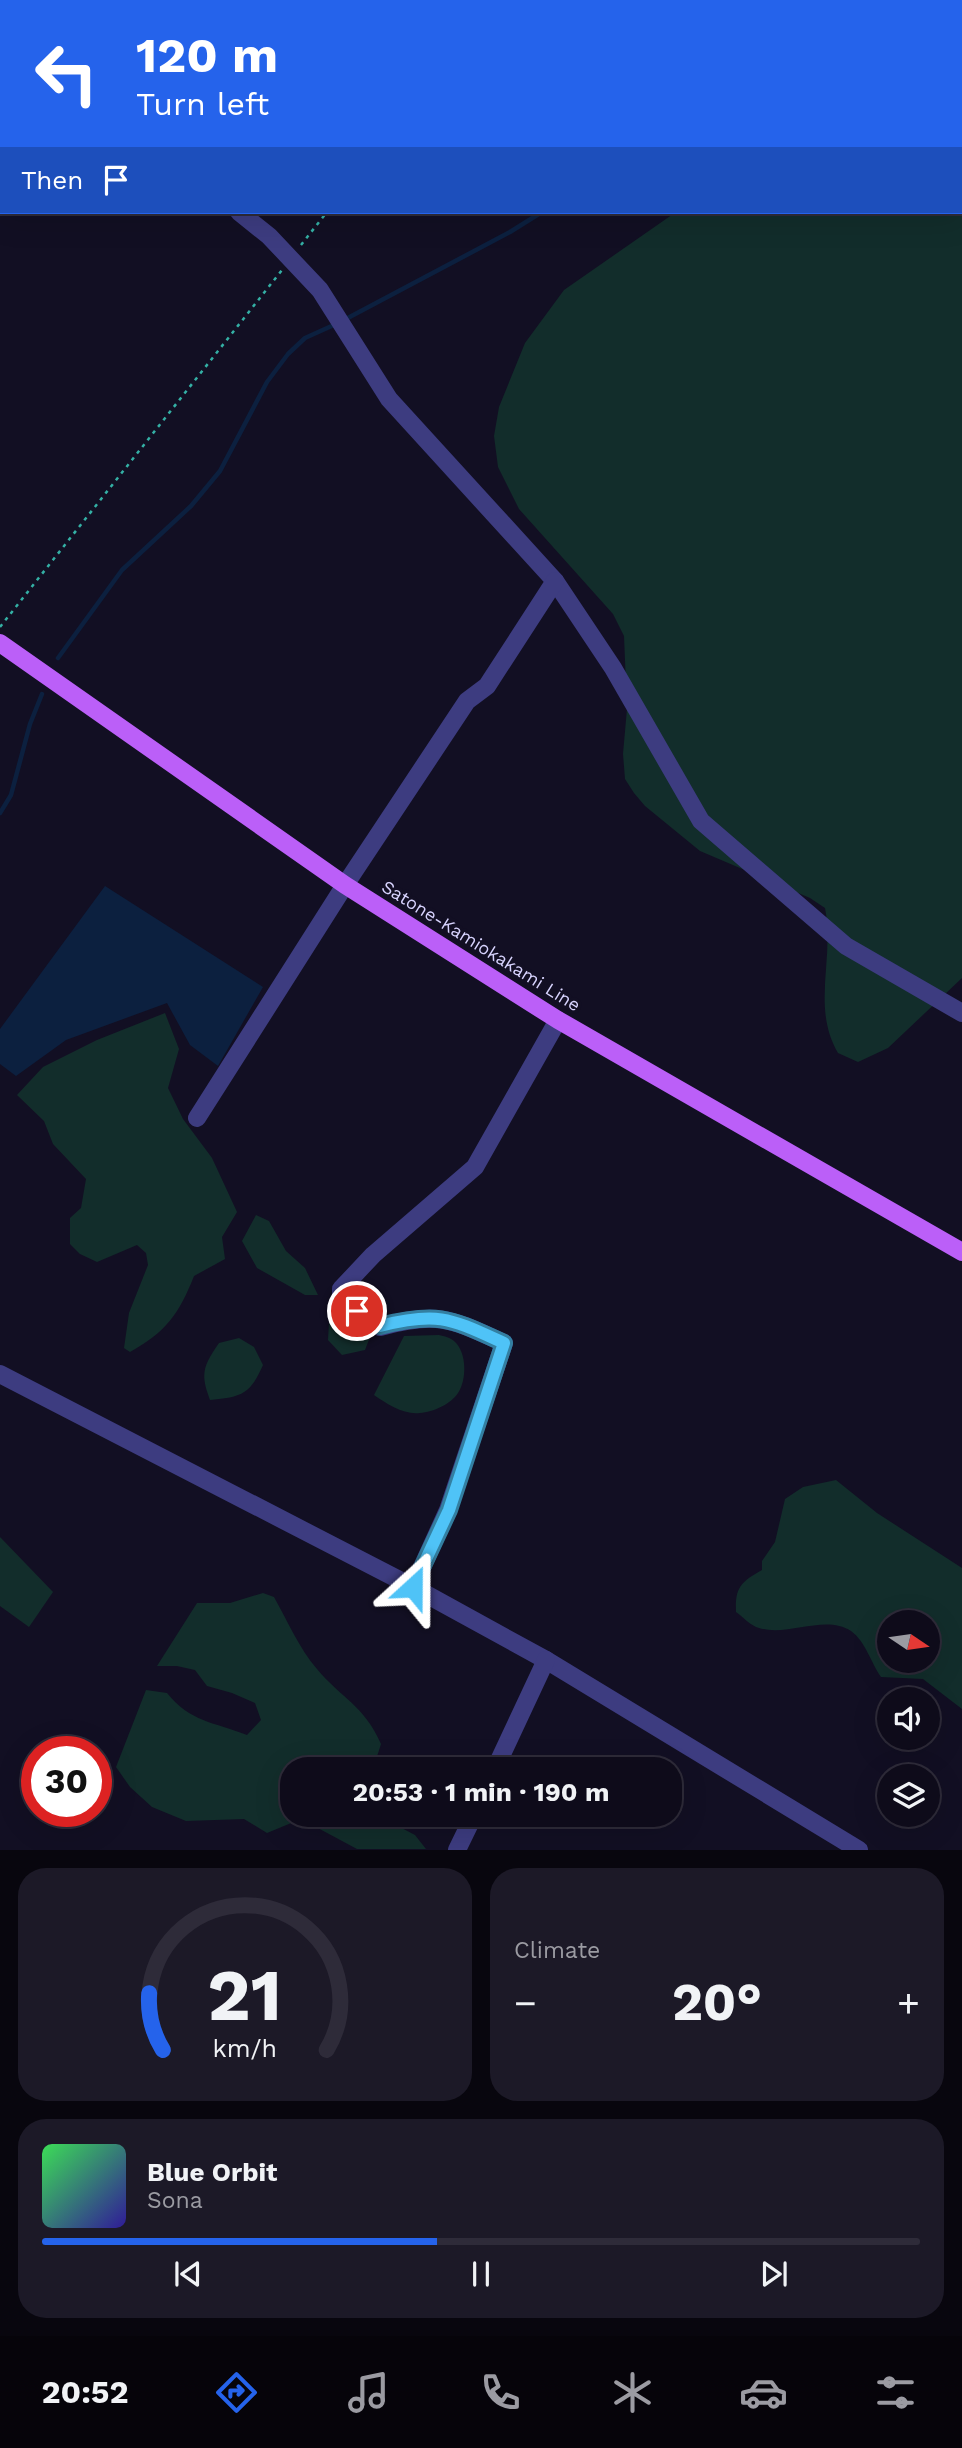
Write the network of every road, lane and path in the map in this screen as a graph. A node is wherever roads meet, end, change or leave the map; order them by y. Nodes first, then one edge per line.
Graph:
1 (242, 214) edge
2 (325, 214) edge
3 (290, 259) junction
4 (555, 581) junction
5 (0, 628) edge
6 (0, 643) edge
7 (345, 885) junction
8 (962, 1013) edge
9 (558, 1020) junction
10 (197, 1118) dead end
11 (962, 1251) edge
12 (0, 1374) edge
13 (413, 1587) junction
14 (547, 1660) junction
15 (501, 1757) edge
16 (468, 1827) edge
17 (457, 1850) edge
18 (859, 1850) edge

1 - 3 street
2 - 3 path
3 - 4 street
3 - 5 path
4 - 7 street
4 - 8 street
6 - 7 main road, Satone-Kamiokakami Line
7 - 9 main road, Satone-Kamiokakami Line
7 - 10 street
9 - 11 main road, Satone-Kamiokakami Line
9 - 13 street
12 - 13 street
13 - 14 street
14 - 15 street
14 - 18 street
16 - 17 street

